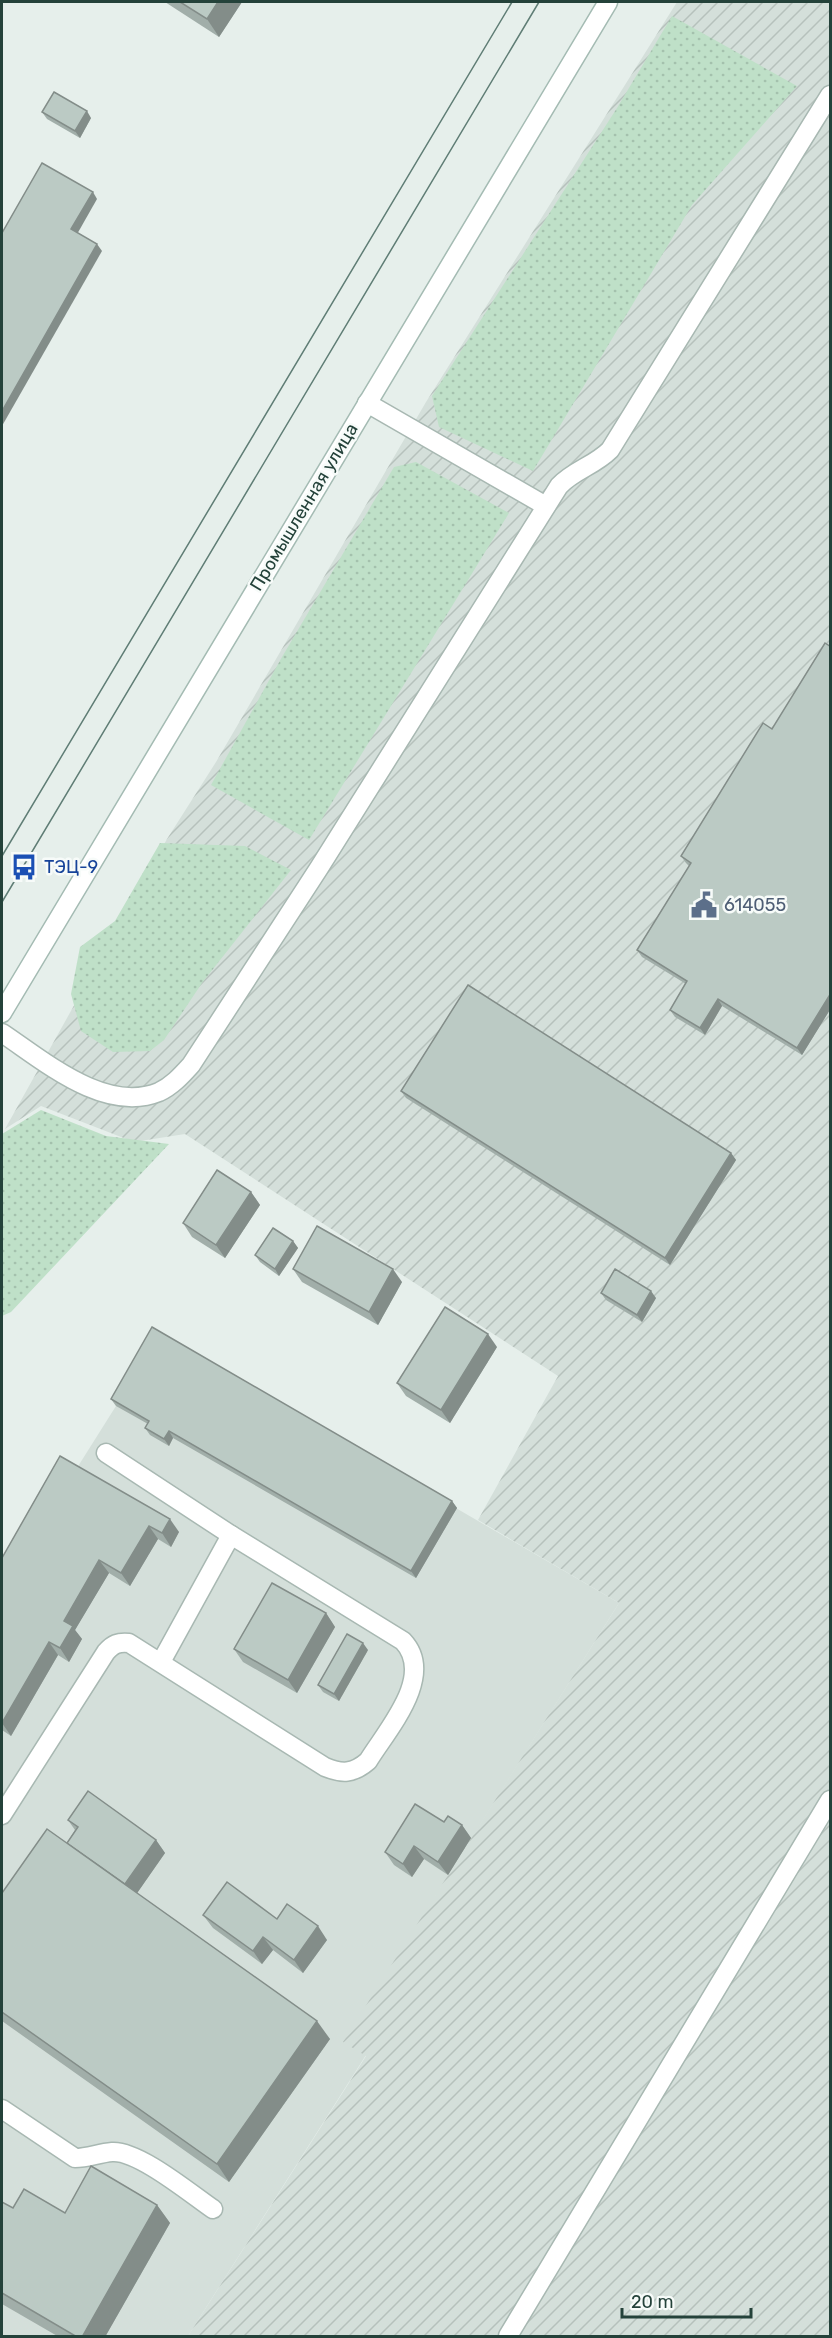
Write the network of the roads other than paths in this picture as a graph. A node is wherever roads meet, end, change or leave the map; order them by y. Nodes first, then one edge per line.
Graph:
1 (608, 2) edge
2 (831, 95) edge
3 (367, 403) junction
4 (546, 506) junction
5 (2, 1013) edge
6 (2, 1033) edge
7 (106, 1454) dead end
8 (231, 1535) junction
9 (161, 1662) junction
10 (831, 1800) edge
11 (2, 1815) edge
12 (2, 2109) edge
13 (213, 2209) dead end
14 (508, 2337) edge

1 - 3 street, Промышленная улица
2 - 4 street
3 - 4 street
3 - 5 street, Промышленная улица
4 - 6 street
7 - 8 street
8 - 9 street
8 - 9 street
9 - 11 street
10 - 14 street
12 - 13 street

